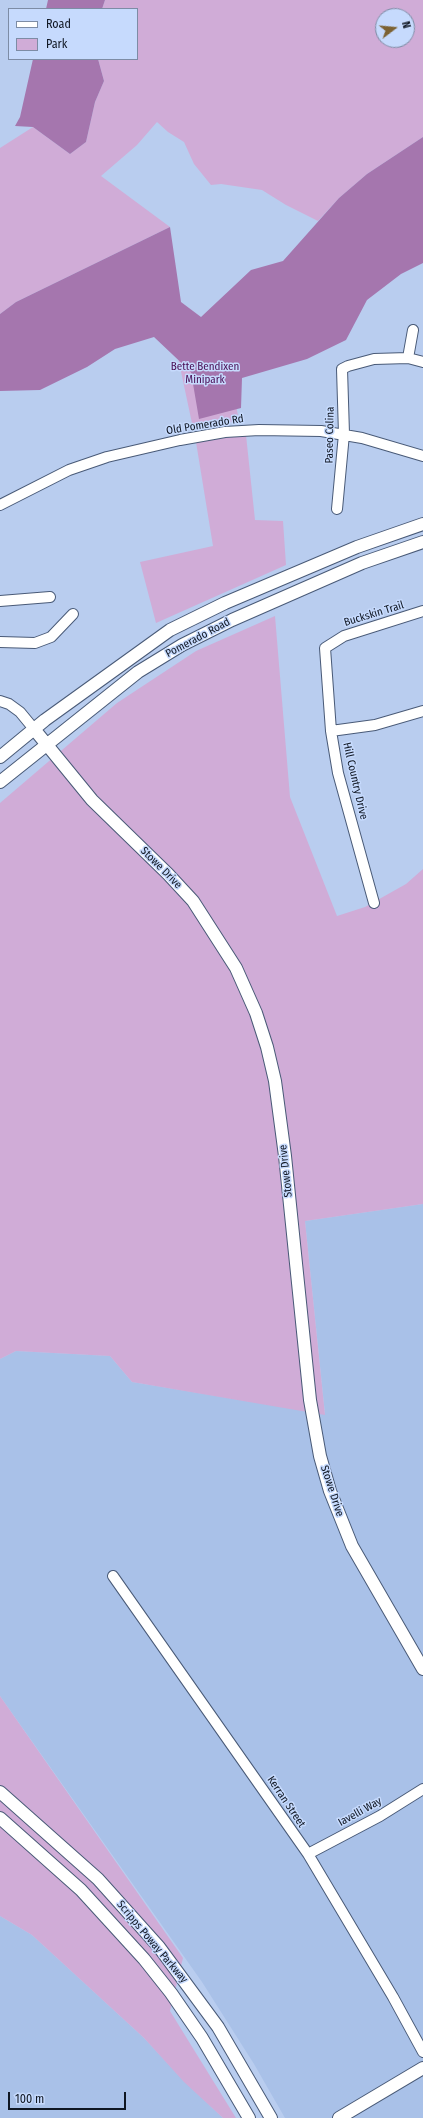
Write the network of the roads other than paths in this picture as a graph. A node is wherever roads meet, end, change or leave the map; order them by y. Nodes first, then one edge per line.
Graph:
1 (414, 330) dead end
2 (408, 358) junction
3 (423, 362) edge
4 (344, 434) junction
5 (423, 456) edge
6 (0, 505) edge
7 (337, 509) dead end
8 (423, 524) edge
9 (423, 542) edge
10 (50, 597) dead end
11 (0, 601) edge
12 (423, 611) edge
13 (73, 614) dead end
14 (0, 642) edge
15 (332, 642) joint
16 (0, 700) edge
17 (423, 711) edge
18 (34, 729) junction
19 (331, 730) junction
20 (46, 744) junction
21 (0, 757) edge
22 (0, 782) edge
23 (374, 903) dead end
24 (113, 1576) dead end
25 (423, 1669) edge
26 (423, 1789) edge
27 (0, 1792) edge
28 (0, 1818) edge
29 (308, 1854) junction
30 (423, 2052) edge
31 (423, 2068) edge
32 (250, 2118) edge
33 (271, 2118) edge
34 (339, 2118) edge

1 - 2 street
2 - 3 street
2 - 4 street, Paseo Colina
4 - 5 street, Old Pomerado Rd
4 - 6 street, Old Pomerado Rd
4 - 7 street, Paseo Colina
8 - 18 main road, Pomerado Road
9 - 20 main road, Pomerado Road
10 - 11 street
12 - 15 street, Buckskin Trail
13 - 14 street
15 - 19 street, Hill Country Drive
16 - 18 street
17 - 19 street
18 - 20 main road, Stowe Drive
18 - 21 main road, Pomerado Road
19 - 23 street, Hill Country Drive
20 - 22 main road, Pomerado Road
20 - 25 main road, Stowe Drive
24 - 29 street, Kerran Street
26 - 29 street, Iavelli Way
27 - 33 main road, Scripps Poway Parkway
28 - 32 main road, Scripps Poway Parkway
29 - 30 street, Kerran Street
31 - 34 main road

